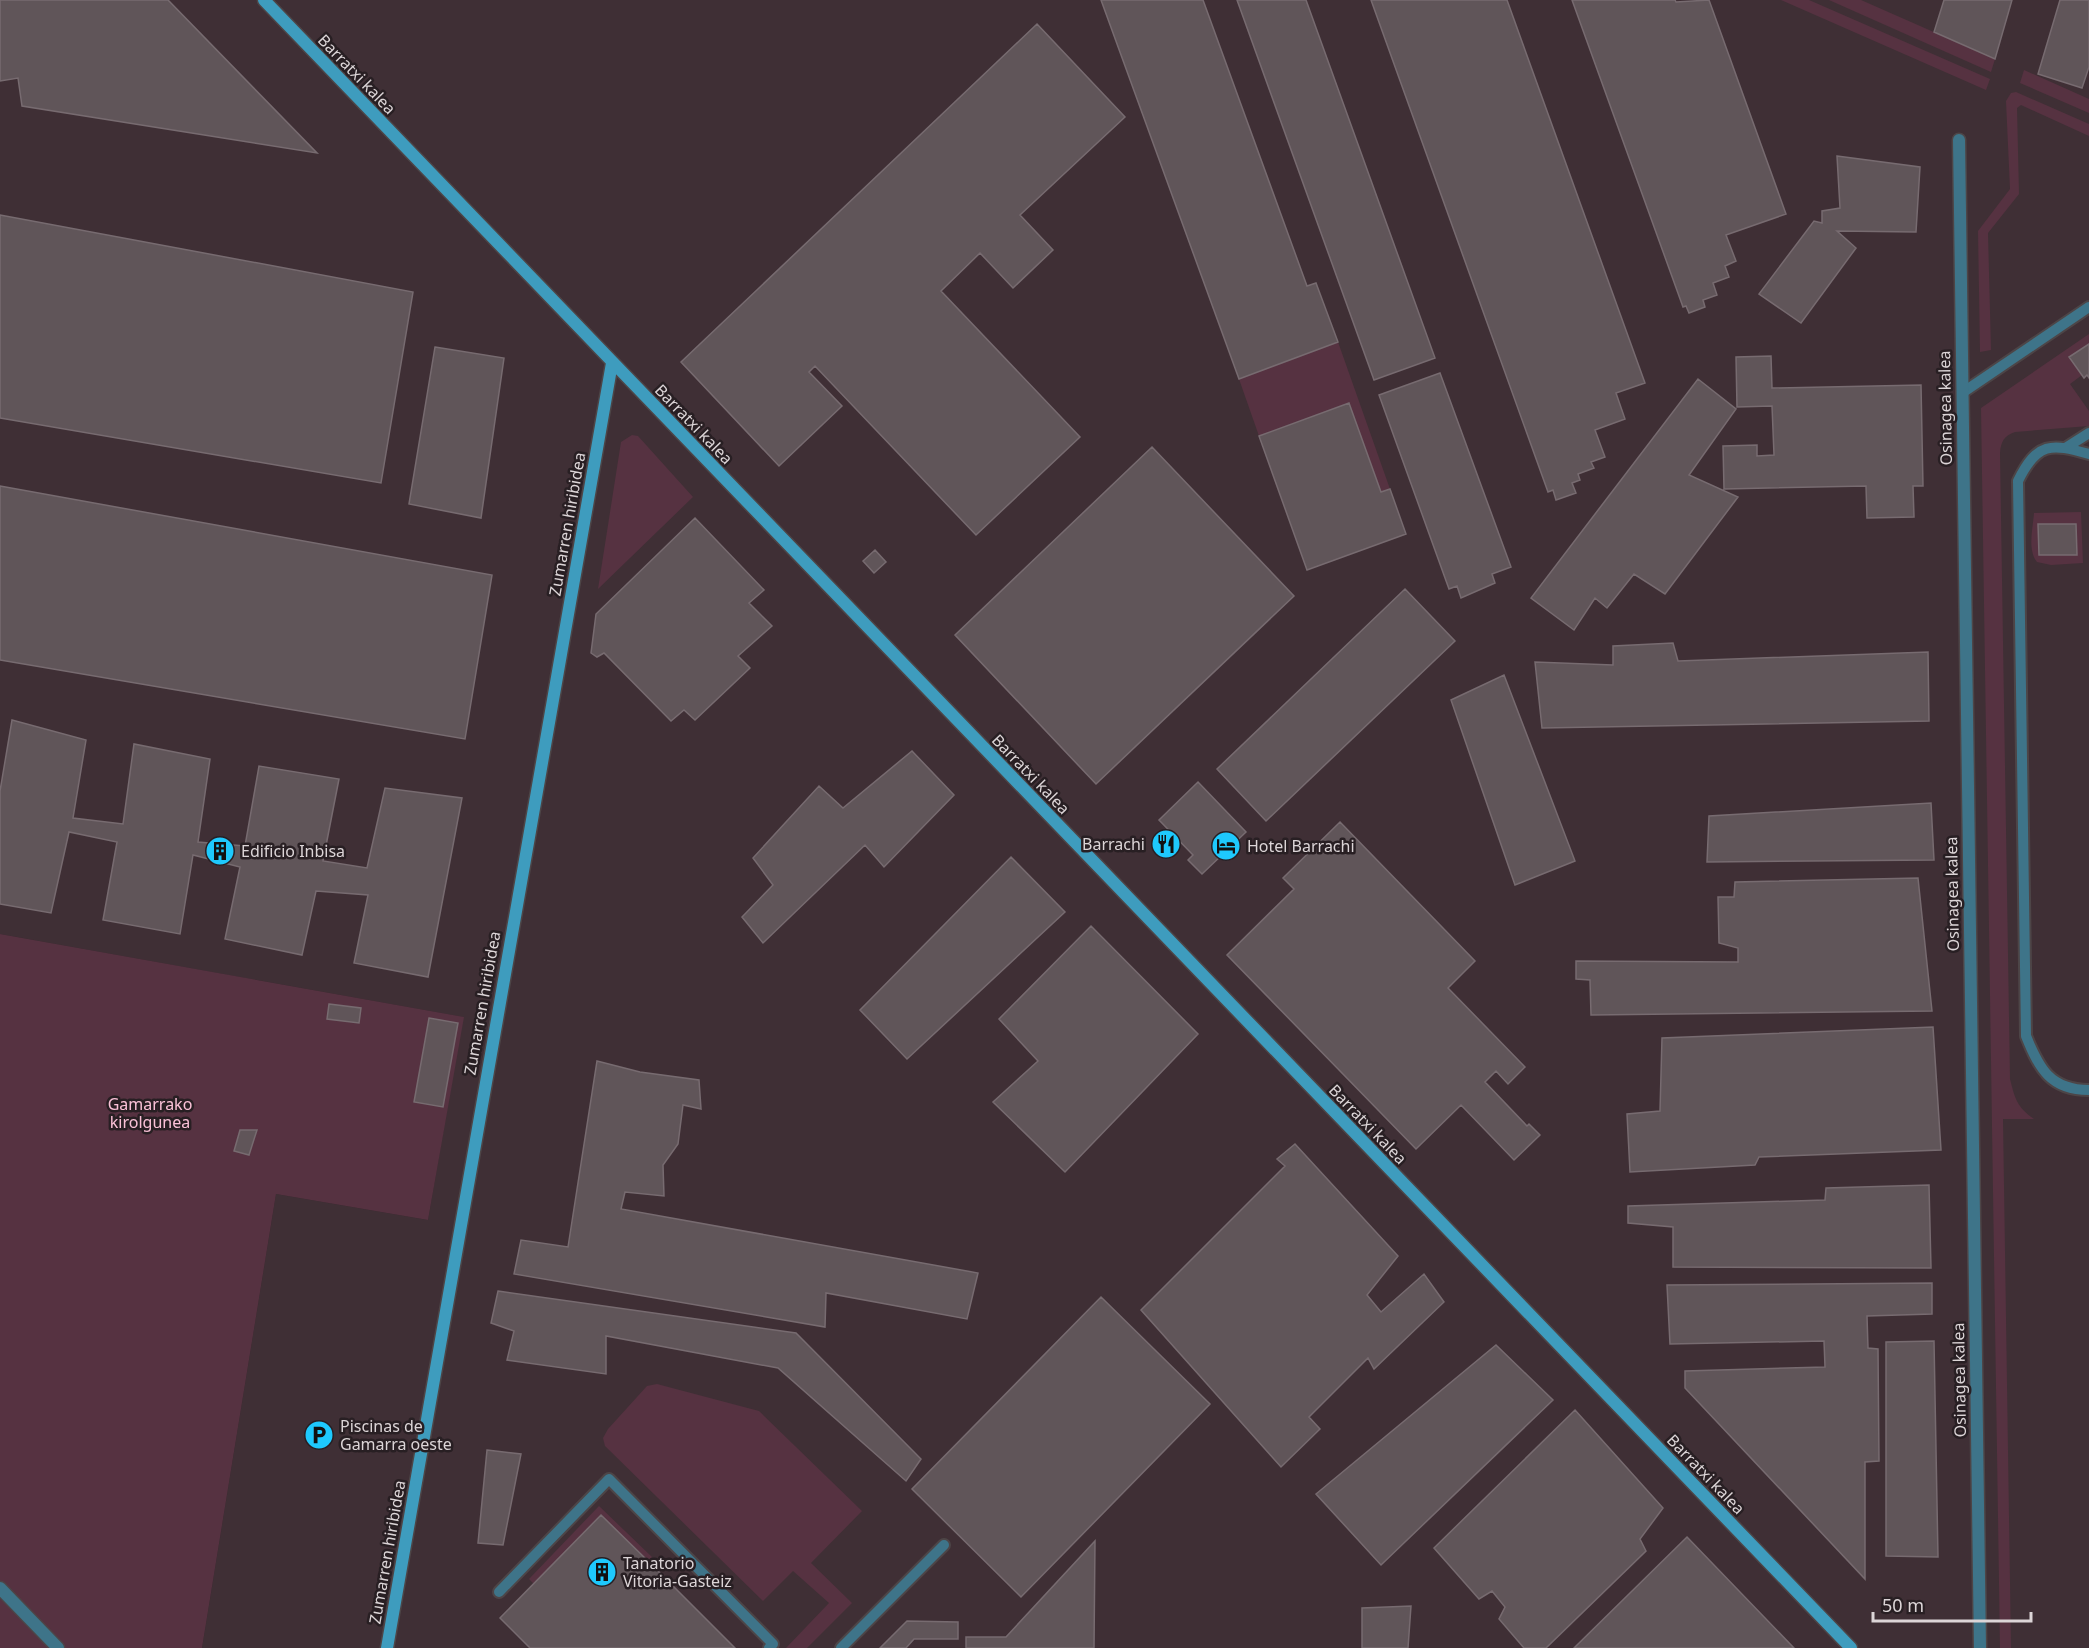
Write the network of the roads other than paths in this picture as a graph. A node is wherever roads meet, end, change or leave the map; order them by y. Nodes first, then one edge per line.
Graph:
1 (264, 0) edge
2 (1959, 140) dead end
3 (2089, 307) edge
4 (612, 363) junction
5 (1962, 393) junction
6 (2089, 433) edge
7 (2067, 447) junction
8 (2089, 454) edge
9 (2089, 1090) edge
10 (944, 1545) dead end
11 (0, 1588) edge
12 (499, 1592) dead end
13 (58, 1648) edge
14 (387, 1648) edge
15 (769, 1648) edge
16 (841, 1648) edge
17 (1851, 1648) edge
18 (1980, 1648) edge

1 - 4 street, Barratxi kalea
2 - 5 street, Osinagea kalea
3 - 5 lane
4 - 14 street, Zumarren hiribidea
4 - 17 street, Barratxi kalea
5 - 18 street, Osinagea kalea
6 - 7 lane
7 - 8 lane
7 - 9 lane
10 - 16 lane
11 - 13 street
12 - 15 lane

